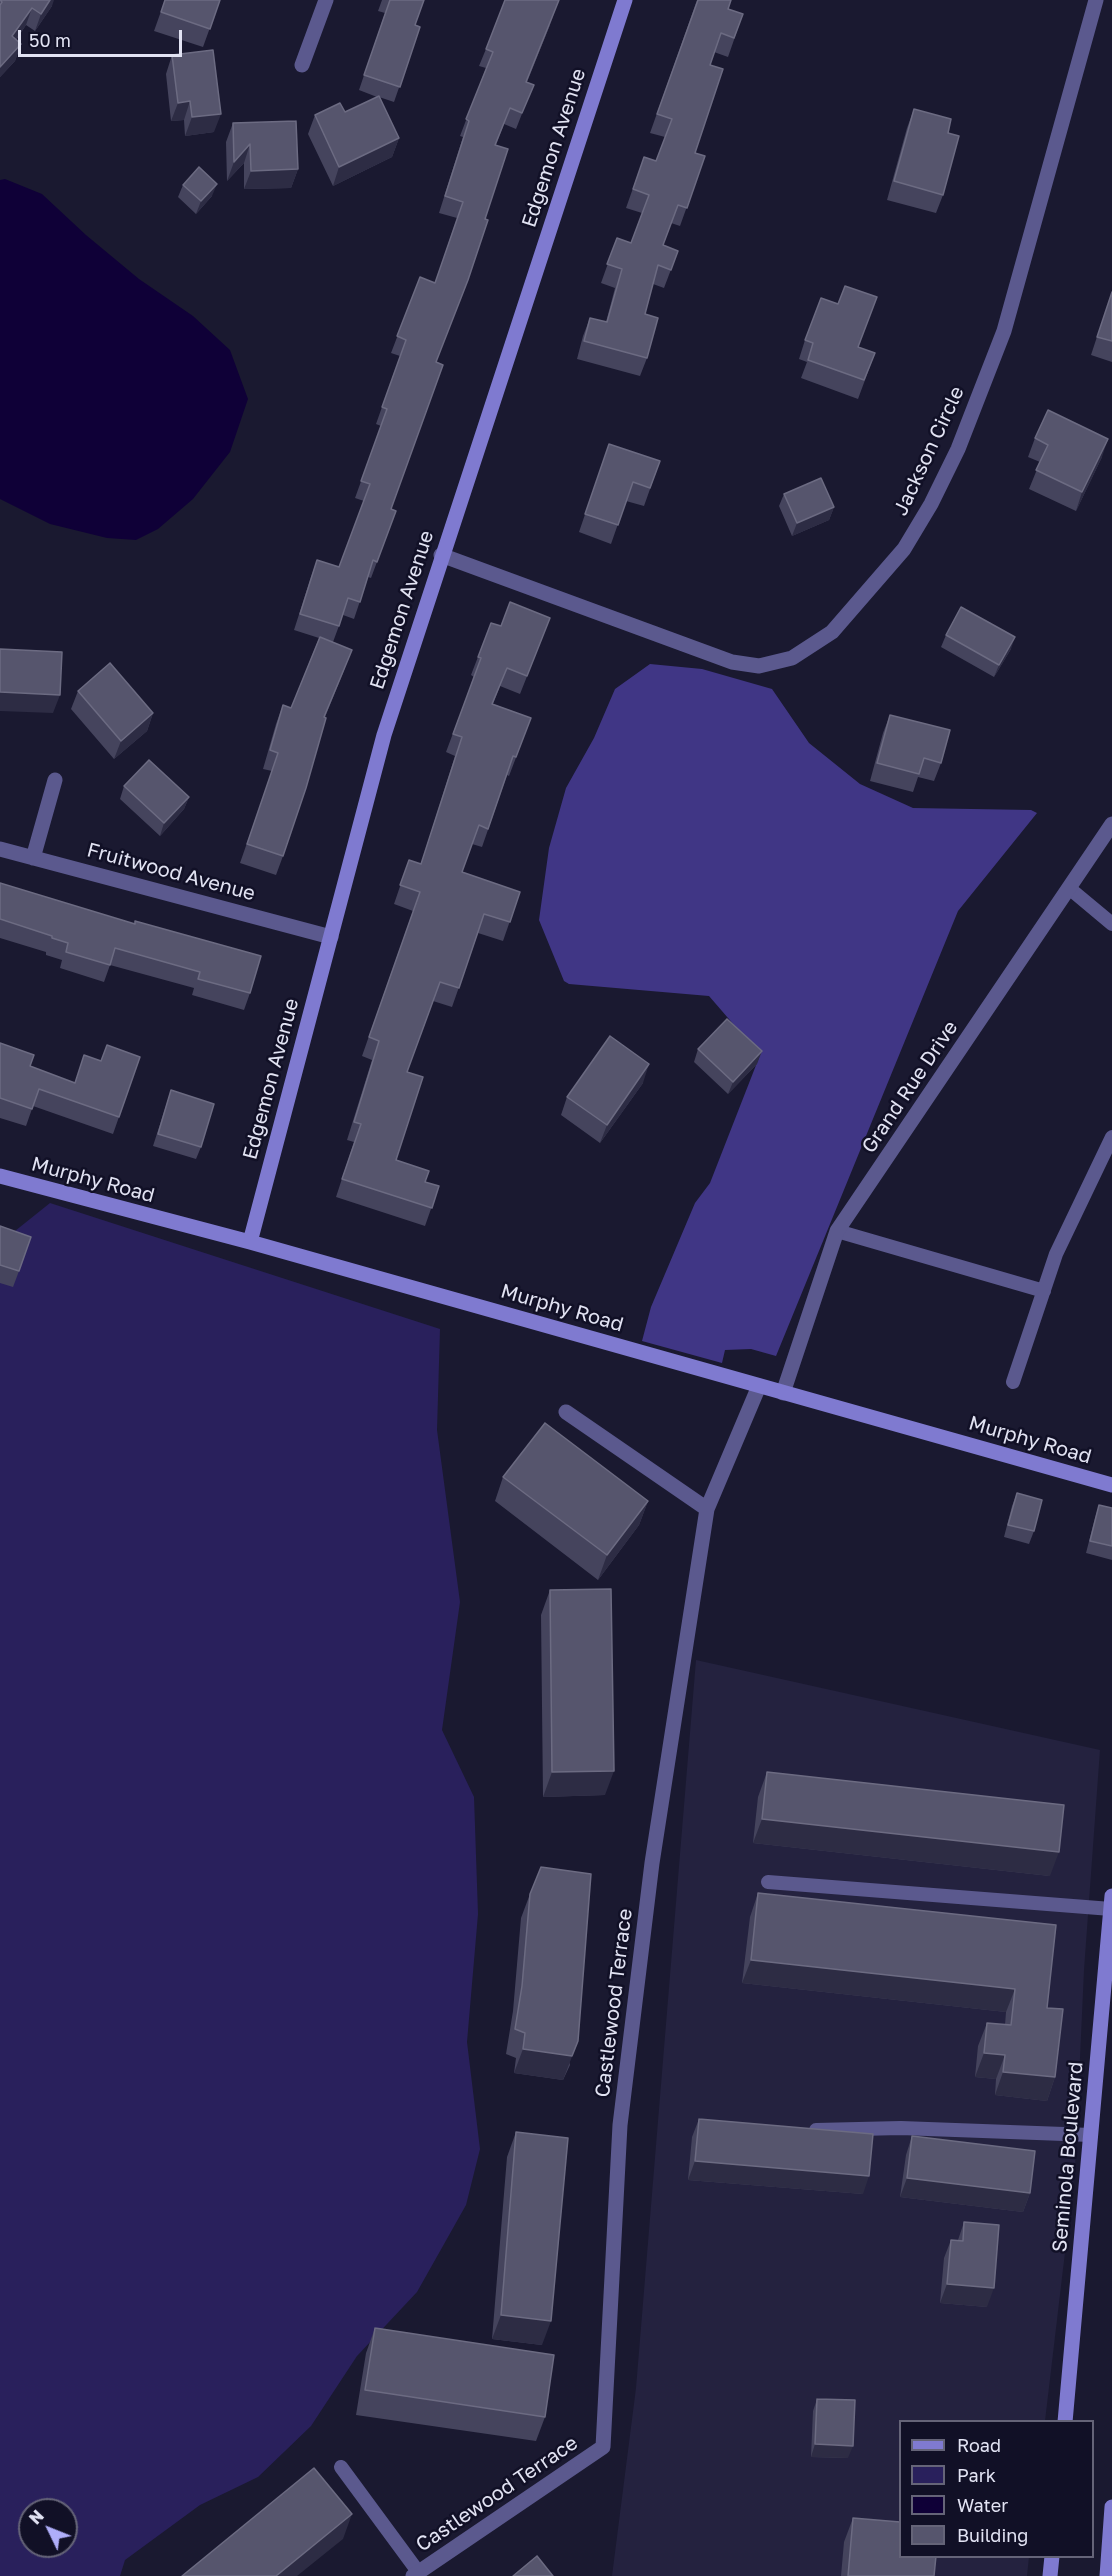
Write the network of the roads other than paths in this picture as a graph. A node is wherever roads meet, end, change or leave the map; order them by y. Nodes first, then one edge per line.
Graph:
1 (326, 0) edge
2 (625, 0) edge
3 (1096, 0) edge
4 (302, 65) dead end
5 (441, 555) junction
6 (55, 780) dead end
7 (1112, 824) edge
8 (0, 849) edge
9 (33, 858) junction
10 (1069, 888) junction
11 (1112, 924) edge
12 (331, 937) junction
13 (1112, 1137) edge
14 (0, 1176) edge
15 (837, 1231) junction
16 (250, 1242) junction
17 (1044, 1291) junction
18 (1013, 1383) dead end
19 (759, 1386) junction
20 (783, 1393) junction
21 (566, 1412) dead end
22 (1112, 1485) edge
23 (707, 1509) junction
24 (768, 1882) dead end
25 (1111, 1903) edge
26 (807, 2129) edge
27 (1091, 2135) junction
28 (1065, 2420) edge
29 (341, 2467) dead end
30 (1112, 2507) edge
31 (1052, 2558) edge
32 (1110, 2560) edge
33 (418, 2575) edge
34 (1050, 2576) edge
35 (1107, 2576) edge

1 - 4 street
2 - 5 street, Edgemon Avenue
3 - 5 street, Jackson Circle
5 - 12 street, Edgemon Avenue
6 - 9 street
7 - 10 street, Grand Rue Drive
8 - 9 street, Fruitwood Avenue
9 - 12 street, Fruitwood Avenue
10 - 11 lane
10 - 15 street, Grand Rue Drive
12 - 16 street, Edgemon Avenue
13 - 17 lane
14 - 16 street, Murphy Road
15 - 17 lane
15 - 20 street, Grand Rue Drive
16 - 19 street, Murphy Road
17 - 18 lane
19 - 20 street, Murphy Road
19 - 23 street
20 - 22 street, Murphy Road
21 - 23 street
23 - 33 street, Castlewood Terrace
24 - 25 lane
25 - 27 street, Seminola Boulevard
26 - 27 lane
27 - 28 street, Seminola Boulevard
29 - 33 lane
30 - 32 street
31 - 34 street
32 - 35 street

